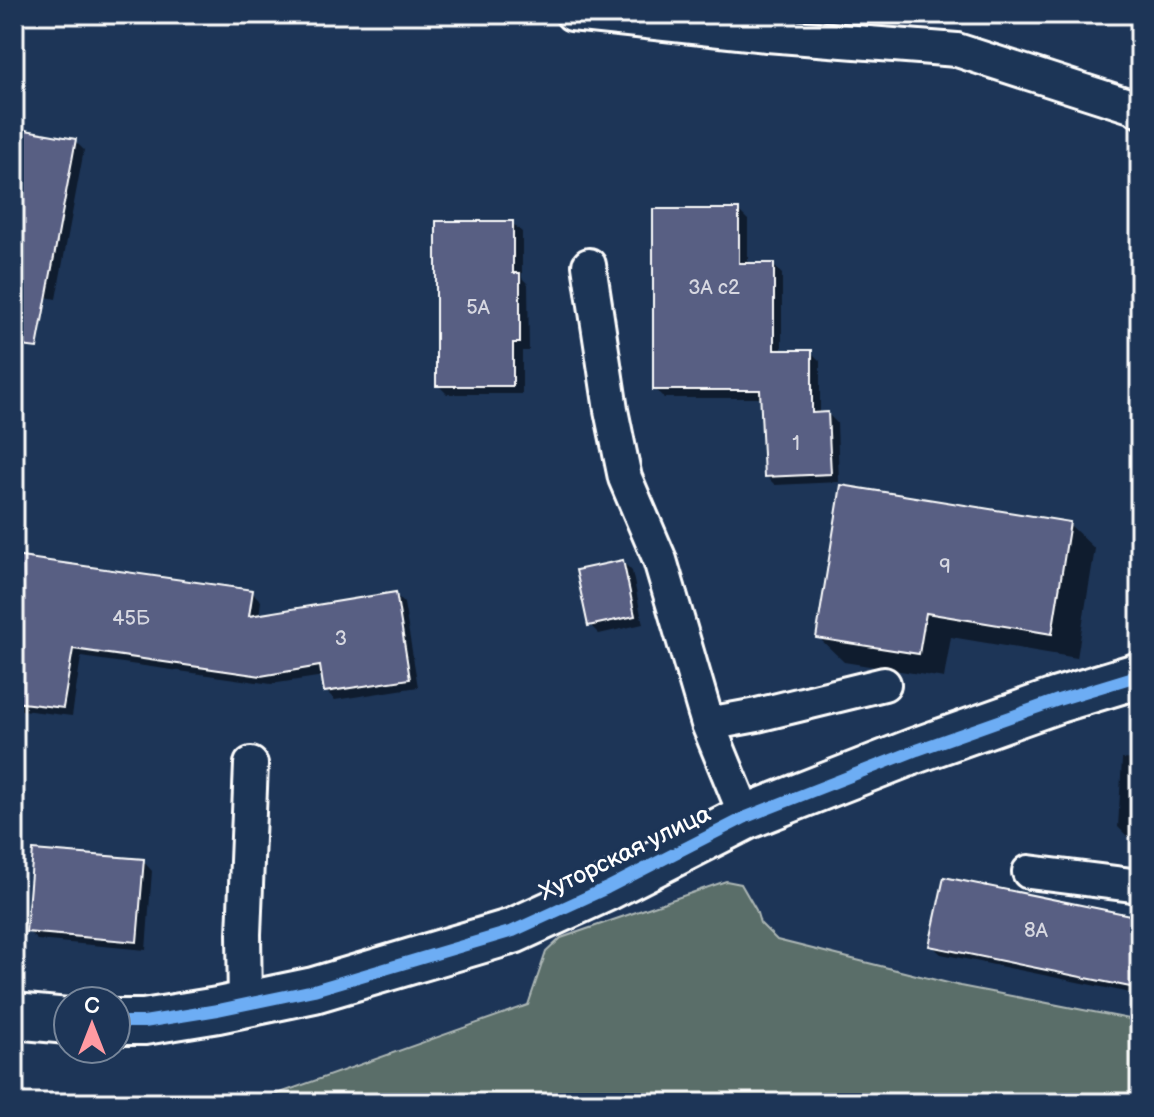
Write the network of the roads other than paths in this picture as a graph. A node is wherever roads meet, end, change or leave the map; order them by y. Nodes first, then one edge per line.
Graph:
1 (572, 14) edge
2 (1140, 111) edge
3 (589, 265) dead end
4 (1140, 675) edge
5 (884, 684) dead end
6 (708, 724) junction
7 (251, 764) dead end
8 (746, 817) junction
9 (1029, 872) dead end
10 (1140, 886) edge
11 (245, 1004) junction
12 (14, 1016) edge
13 (52, 1020) edge
14 (132, 1022) edge

1 - 2 lane
3 - 6 lane
4 - 8 street, Хуторская улица
5 - 6 lane
6 - 8 lane
7 - 11 lane
8 - 11 street, Хуторская улица
9 - 10 lane
11 - 14 street, Хуторская улица
12 - 13 street

